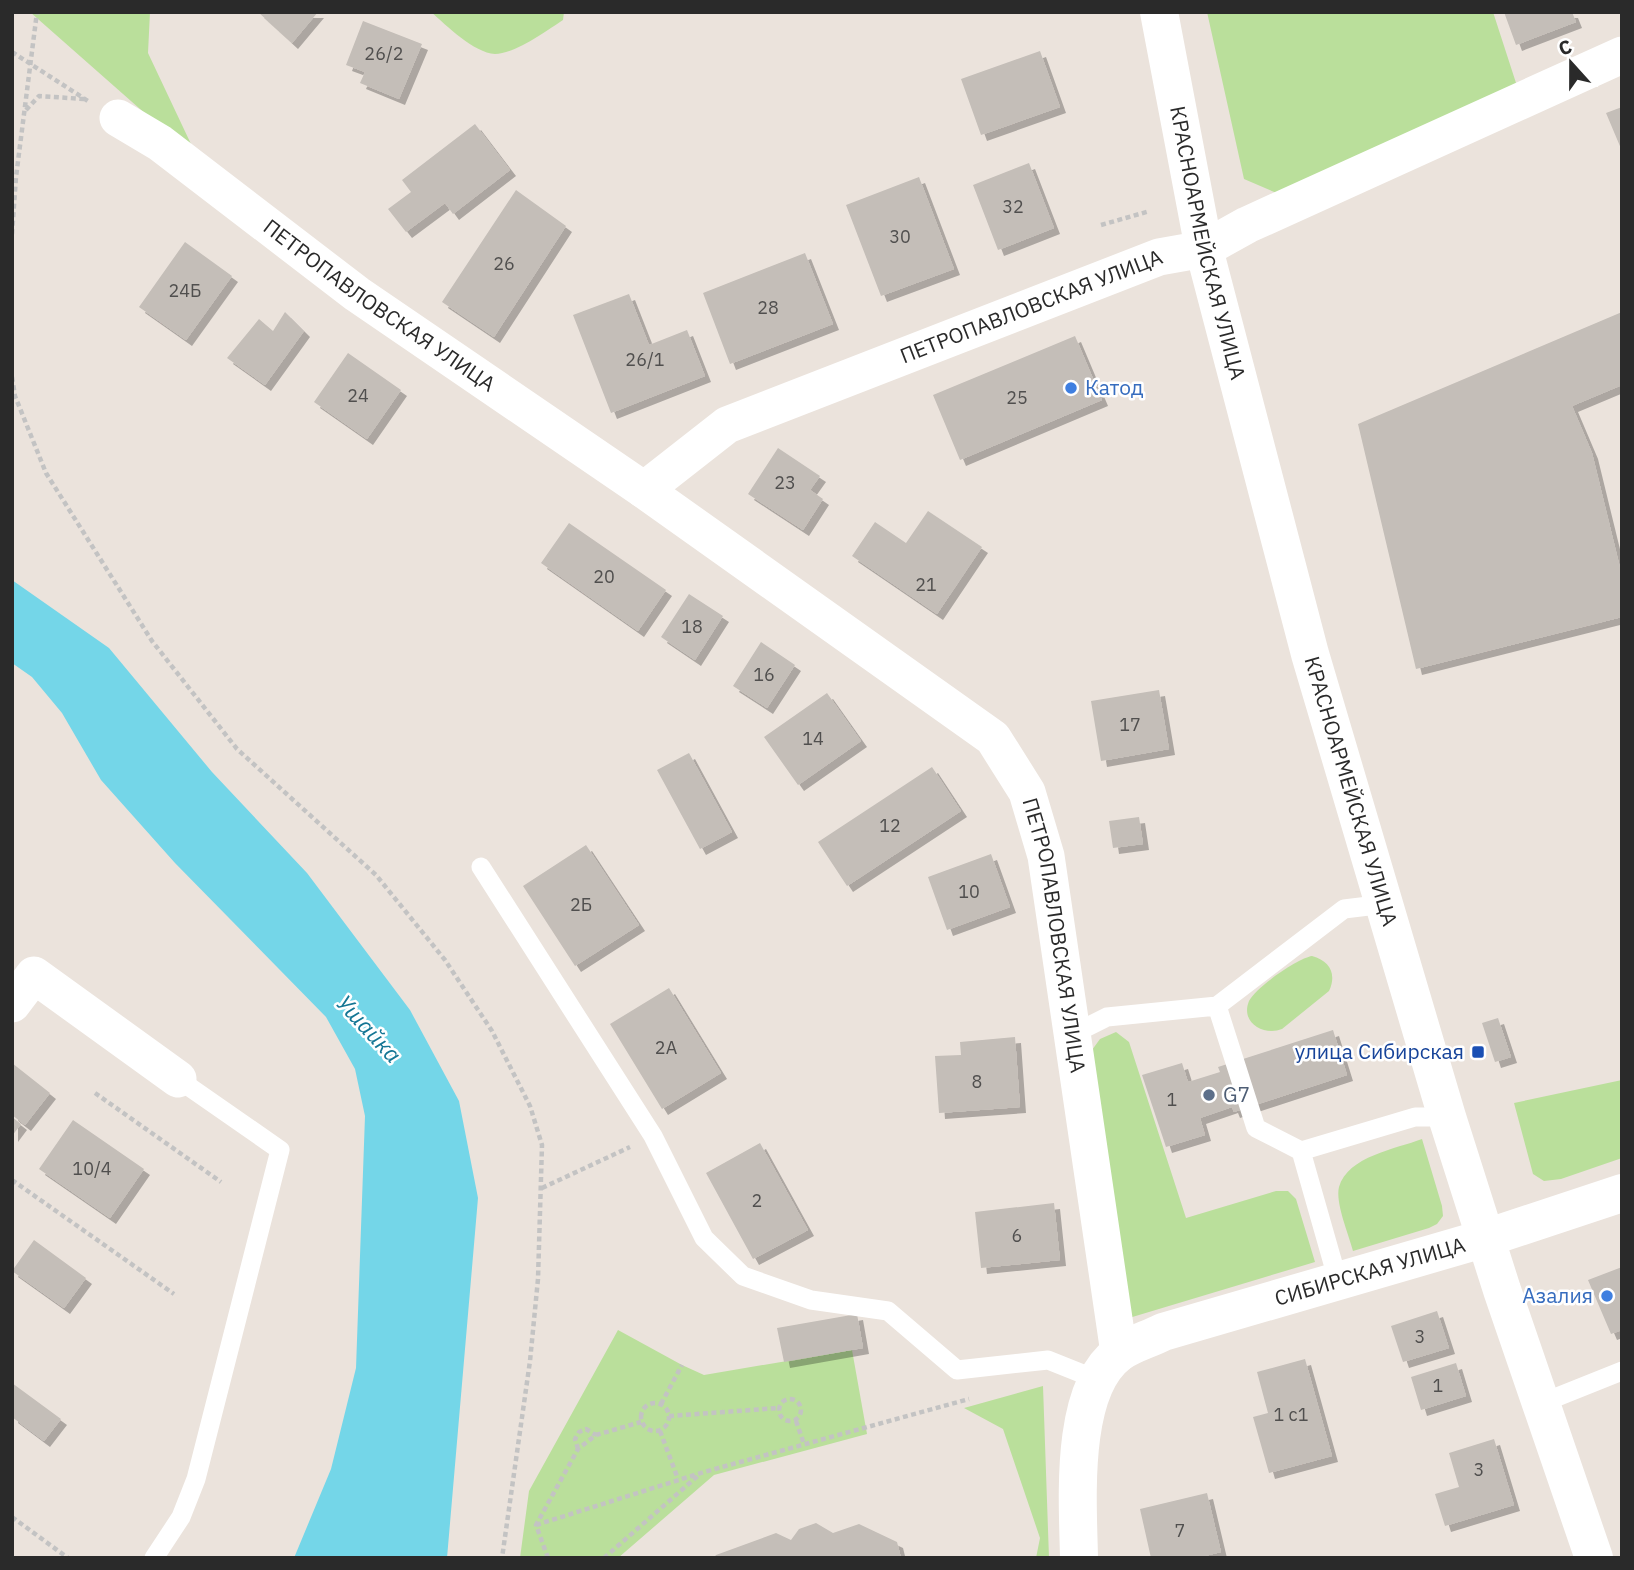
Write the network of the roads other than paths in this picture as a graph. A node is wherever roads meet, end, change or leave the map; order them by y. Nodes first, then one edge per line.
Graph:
1 (1159, 12) edge
2 (1622, 55) edge
3 (118, 118) dead end
4 (1204, 249) junction
5 (644, 490) junction
6 (481, 867) dead end
7 (1385, 904) junction
8 (12, 1004) edge
9 (1217, 1006) junction
10 (1073, 1034) junction
11 (178, 1079) joint
12 (1447, 1117) junction
13 (1301, 1151) junction
14 (1622, 1194) edge
15 (1486, 1238) junction
16 (1338, 1281) junction
17 (1109, 1366) junction
18 (1622, 1371) edge
19 (1542, 1403) junction
20 (154, 1558) edge
21 (1079, 1558) edge
22 (1594, 1558) edge

1 - 4 main road, КРАСНОАРМЕЙСКАЯ УЛИЦА
2 - 4 street, ПЕТРОПАВЛОВСКАЯ УЛИЦА
3 - 5 street, ПЕТРОПАВЛОВСКАЯ УЛИЦА
4 - 5 street, ПЕТРОПАВЛОВСКАЯ УЛИЦА
4 - 7 main road, КРАСНОАРМЕЙСКАЯ УЛИЦА
5 - 10 street, ПЕТРОПАВЛОВСКАЯ УЛИЦА
6 - 17 lane
7 - 9 lane
7 - 12 main road, КРАСНОАРМЕЙСКАЯ УЛИЦА
8 - 11 street
9 - 10 lane
9 - 13 lane
10 - 17 street, ПЕТРОПАВЛОВСКАЯ УЛИЦА
11 - 20 lane
12 - 13 lane
12 - 15 main road, КРАСНОАРМЕЙСКАЯ УЛИЦА
13 - 16 lane
14 - 15 main road, СИБИРСКАЯ УЛИЦА
15 - 16 main road, СИБИРСКАЯ УЛИЦА
15 - 19 main road, КРАСНОАРМЕЙСКАЯ УЛИЦА
16 - 17 main road, СИБИРСКАЯ УЛИЦА
17 - 21 main road, ПЕТРОПАВЛОВСКАЯ УЛИЦА
18 - 19 lane
19 - 22 main road, КРАСНОАРМЕЙСКАЯ УЛИЦА

